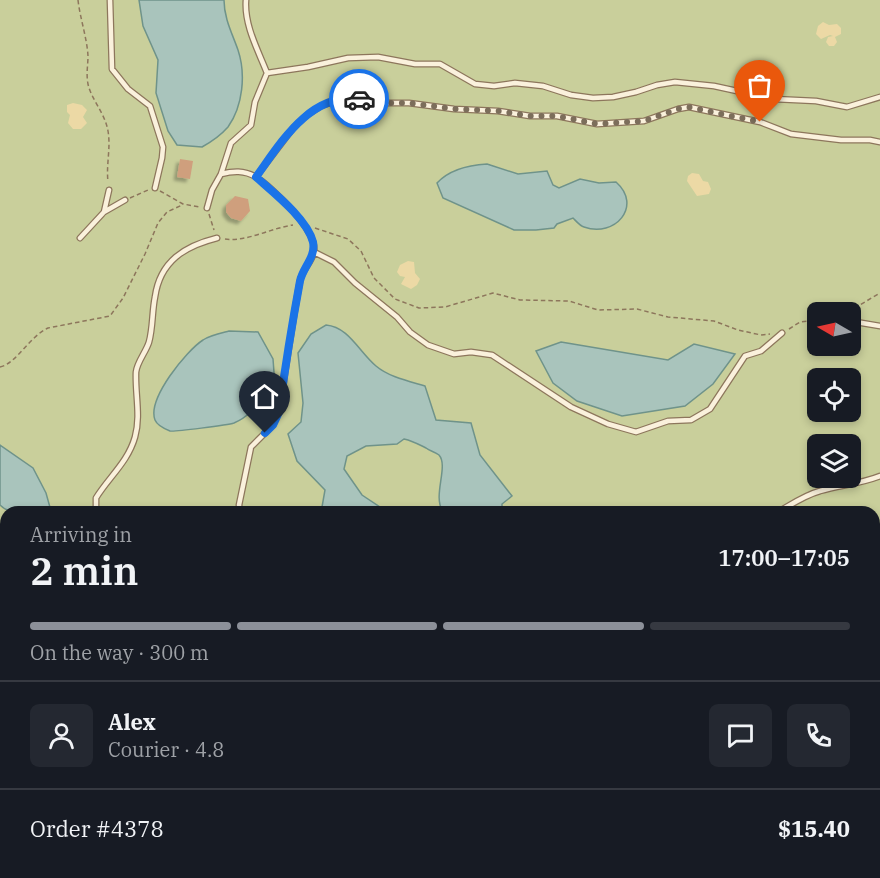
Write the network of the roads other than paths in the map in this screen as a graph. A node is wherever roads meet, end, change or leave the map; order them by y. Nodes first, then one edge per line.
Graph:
1 (110, 0) edge
2 (246, 0) edge
3 (267, 73) junction
4 (880, 97) edge
5 (880, 142) edge
6 (221, 174) junction
7 (256, 177) junction
8 (155, 188) road end
9 (109, 190) road end
10 (125, 200) road end
11 (207, 208) road end
12 (104, 212) junction
13 (80, 237) dead end
14 (217, 238) road end
15 (314, 252) junction
16 (861, 323) edge
17 (880, 326) edge
18 (782, 333) road end
19 (880, 476) edge
20 (96, 506) edge
21 (239, 506) edge
22 (788, 506) edge

1 - 8 lane
2 - 3 lane
3 - 4 lane
3 - 6 lane
5 - 7 lane
6 - 7 lane
6 - 11 lane
7 - 15 lane
9 - 12 lane
10 - 12 lane
12 - 13 lane
14 - 20 lane
15 - 18 lane
15 - 21 lane
16 - 17 lane
19 - 22 lane

